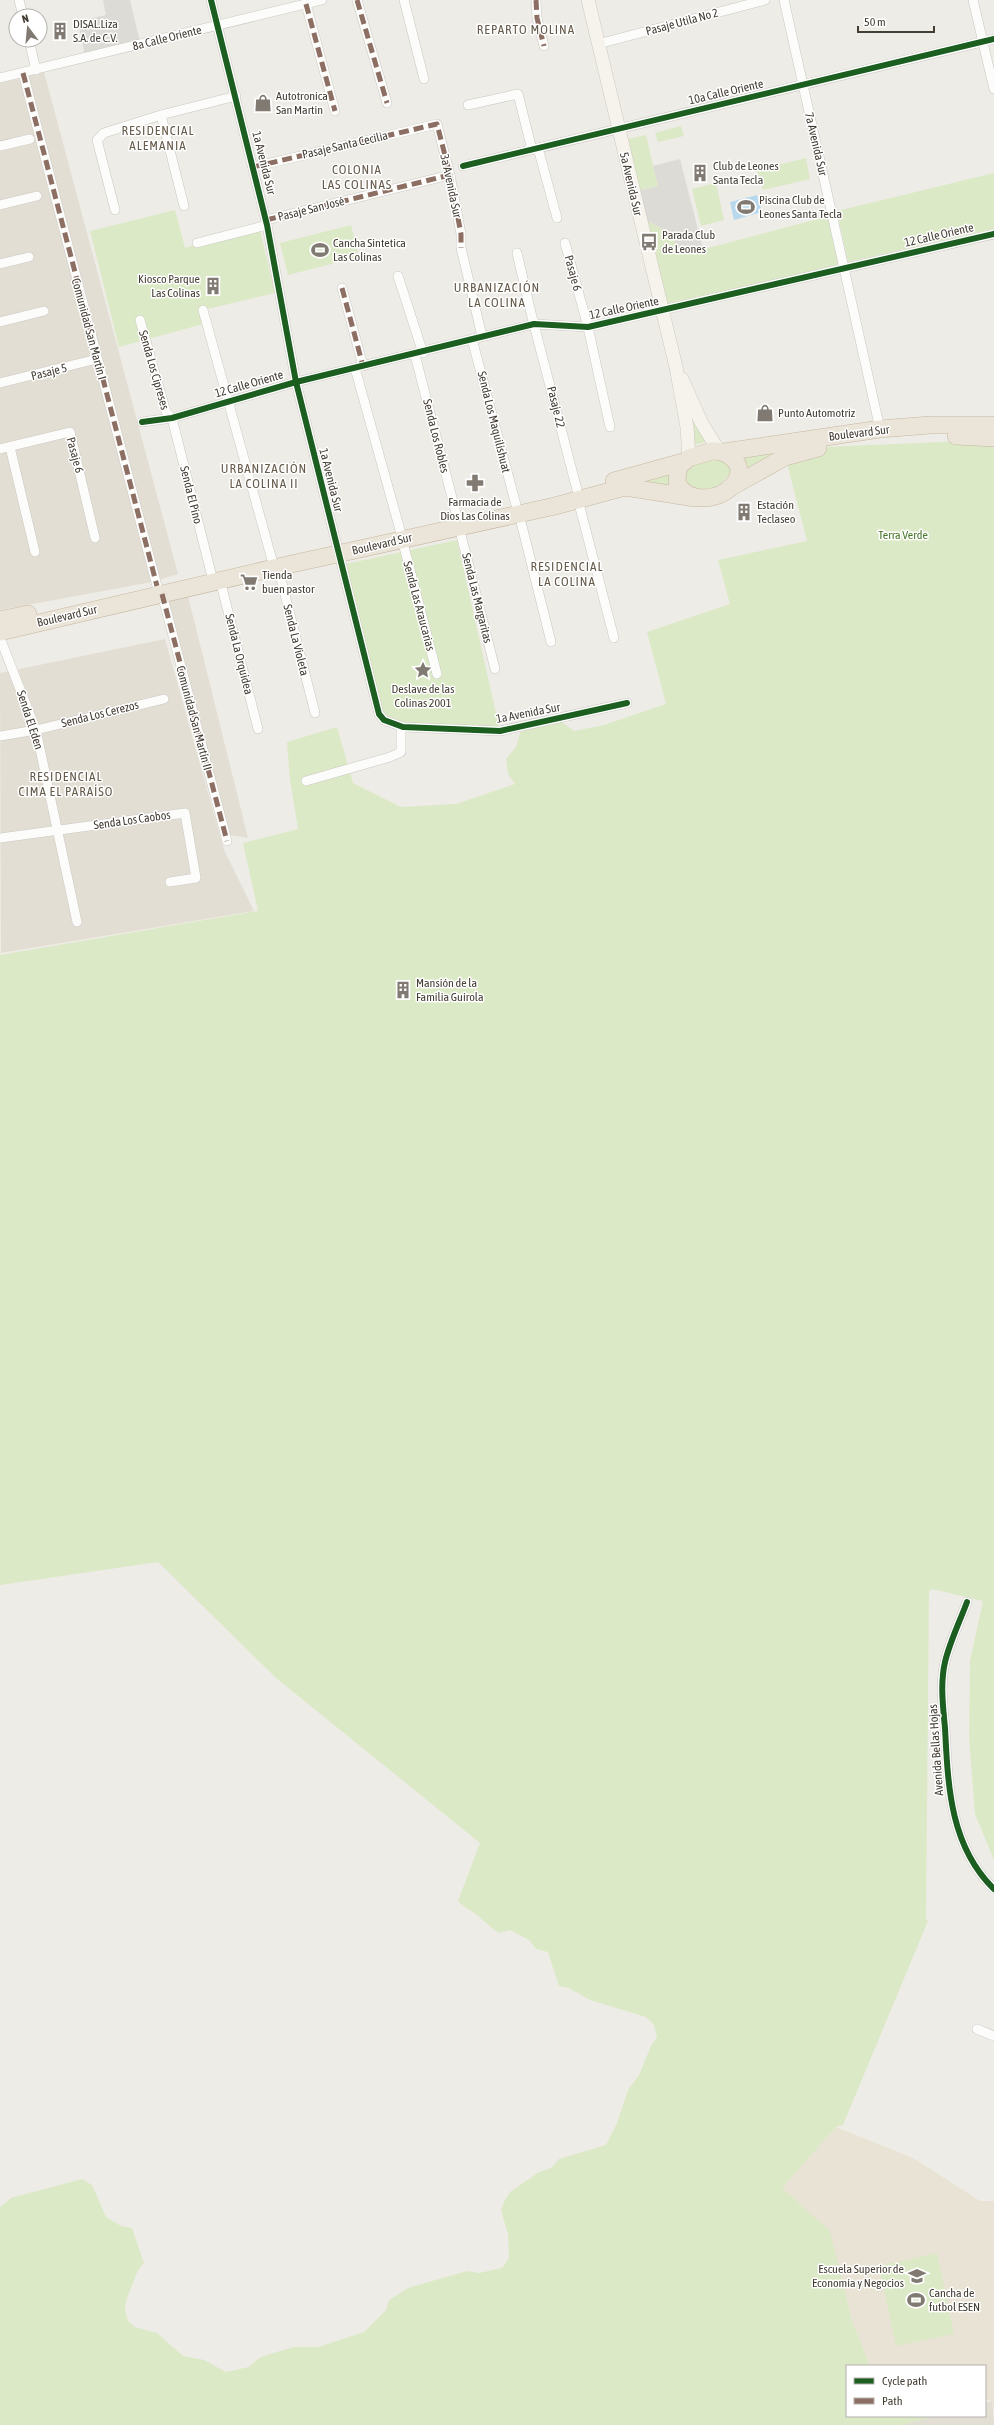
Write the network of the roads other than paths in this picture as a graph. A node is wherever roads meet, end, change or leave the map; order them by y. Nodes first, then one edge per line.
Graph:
1 (211, 0) edge
2 (322, 0) edge
3 (357, 0) edge
4 (404, 0) edge
5 (536, 0) edge
6 (588, 0) edge
7 (765, 0) edge
8 (784, 0) edge
9 (973, 0) edge
10 (306, 4) junction
11 (218, 26) junction
12 (994, 39) edge
13 (983, 42) junction
14 (598, 44) junction
15 (544, 46) dead end
16 (31, 48) edge
17 (36, 70) junction
18 (22, 73) junction
19 (0, 78) edge
20 (424, 79) dead end
21 (803, 85) junction
22 (994, 89) edge
23 (236, 96) junction
24 (387, 102) dead end
25 (468, 106) dead end
26 (335, 111) dead end
27 (161, 115) junction
28 (437, 124) joint
29 (618, 129) junction
30 (30, 139) dead end
31 (0, 146) edge
32 (535, 149) junction
33 (463, 166) dead end
34 (253, 167) junction
35 (450, 176) junction
36 (37, 196) dead end
37 (0, 205) edge
38 (184, 206) dead end
39 (115, 210) dead end
40 (557, 218) dead end
41 (267, 223) junction
42 (994, 234) edge
43 (197, 243) dead end
44 (565, 243) dead end
45 (517, 253) dead end
46 (29, 257) dead end
47 (0, 264) edge
48 (844, 268) junction
49 (398, 276) dead end
50 (342, 288) dead end
51 (203, 310) dead end
52 (662, 311) junction
53 (44, 312) dead end
54 (140, 320) dead end
55 (0, 322) edge
56 (534, 324) junction
57 (588, 327) junction
58 (482, 336) junction
59 (472, 339) junction
60 (419, 354) junction
61 (97, 359) junction
62 (359, 367) junction
63 (676, 367) junction
64 (296, 382) junction
65 (0, 384) edge
66 (227, 402) junction
67 (172, 418) junction
68 (142, 422) dead end
69 (994, 425) edge
70 (610, 427) dead end
71 (880, 429) junction
72 (994, 438) edge
73 (10, 447) junction
74 (0, 449) edge
75 (722, 451) junction
76 (686, 460) junction
77 (733, 486) junction
78 (577, 495) junction
79 (695, 498) junction
80 (517, 509) junction
81 (458, 522) junction
82 (401, 535) junction
83 (95, 538) dead end
84 (337, 549) junction
85 (35, 552) dead end
86 (275, 563) junction
87 (215, 576) junction
88 (159, 590) junction
89 (0, 620) edge
90 (0, 632) edge
91 (0, 638) edge
92 (614, 638) dead end
93 (551, 642) dead end
94 (495, 669) dead end
95 (437, 674) dead end
96 (164, 699) dead end
97 (627, 703) dead end
98 (315, 713) dead end
99 (401, 727) junction
100 (258, 729) dead end
101 (36, 730) junction
102 (0, 736) edge
103 (306, 781) dead end
104 (58, 830) junction
105 (0, 838) edge
106 (227, 841) dead end
107 (170, 882) dead end
108 (77, 922) dead end
109 (967, 1602) dead end
110 (994, 1889) edge
111 (977, 2029) dead end
112 (994, 2036) edge

1 - 11 street, 1a Avenida Sur
2 - 10 street, 8a Calle Oriente
3 - 24 street
4 - 20 street
5 - 15 street
6 - 14 street, 5a Avenida Sur
7 - 14 street, Pasaje Utila No 2
8 - 21 street, 7a Avenida Sur
9 - 13 street
10 - 11 street, 8a Calle Oriente
10 - 26 street
11 - 17 street, 8a Calle Oriente
11 - 23 street, 1a Avenida Sur
12 - 13 street, 10a Calle Oriente
13 - 21 street, 10a Calle Oriente
13 - 22 street
14 - 29 street, 5a Avenida Sur
16 - 17 street
17 - 18 street, 8a Calle Oriente
18 - 19 street, 8a Calle Oriente
18 - 61 street, Comunidad San Martín I
21 - 29 street, 10a Calle Oriente
21 - 48 street, 7a Avenida Sur
23 - 27 street
23 - 34 street, 1a Avenida Sur
25 - 32 street
27 - 38 street
27 - 39 street
28 - 34 street, Pasaje Santa Cecilia
28 - 35 street, 3a Avenida Sur
29 - 32 street, 10a Calle Oriente
29 - 52 street, 5a Avenida Sur
30 - 31 street
32 - 33 street, 10a Calle Oriente
32 - 40 street
34 - 41 street, 1a Avenida Sur
35 - 41 street, Pasaje San José
35 - 58 street, 3a Avenida Sur
36 - 37 street
41 - 43 street, Pasaje San José
41 - 64 street, 1a Avenida Sur
42 - 48 street, 12 Calle Oriente
44 - 57 street, Pasaje 6
45 - 56 street, Pasaje 22
46 - 47 street
48 - 52 street, 12 Calle Oriente
48 - 71 street, 7a Avenida Sur
49 - 60 street, Senda Los Robles
50 - 62 street, Senda Las Araucarias
51 - 66 street, Senda La Violeta
52 - 57 street, 12 Calle Oriente
52 - 63 street, 5a Avenida Sur
53 - 55 street
54 - 67 street, Senda Los Cipreses
56 - 57 street, 12 Calle Oriente
56 - 58 street, 12 Calle Oriente
56 - 78 street, Pasaje 22
57 - 70 street, Pasaje 6
58 - 59 street, 12 Calle Oriente
59 - 60 street, 12 Calle Oriente
59 - 80 street, Senda Los Maquilishuat
60 - 62 street, 12 Calle Oriente
60 - 81 street, Senda Los Robles
61 - 65 street, Pasaje 5
61 - 88 street, Comunidad San Martín I
62 - 64 street, 12 Calle Oriente
62 - 82 street, Senda Las Araucarias
63 - 75 street, 5a Avenida Sur
63 - 76 street, 5a Avenida Sur
64 - 66 street, 12 Calle Oriente
64 - 84 street, 1a Avenida Sur
66 - 67 street, 12 Calle Oriente
66 - 86 street, Senda La Violeta
67 - 68 street, 12 Calle Oriente
67 - 87 street, Senda El Pino
69 - 71 highway, Boulevard Sur
71 - 75 highway, Boulevard Sur
72 - 77 highway, Boulevard Sur
73 - 74 street, Pasaje 6
73 - 83 street, Pasaje 6
73 - 85 street
75 - 76 highway
75 - 77 highway
76 - 78 highway, Boulevard Sur
76 - 79 highway
77 - 79 highway
78 - 79 highway, Boulevard Sur
78 - 80 highway, Boulevard Sur
78 - 92 street, Pasaje 22
80 - 81 highway, Boulevard Sur
80 - 93 street, Senda Los Maquilishuat
81 - 82 highway, Boulevard Sur
81 - 94 street, Senda Las Margaritas
82 - 84 highway, Boulevard Sur
82 - 95 street, Senda Las Araucarias
84 - 86 highway, Boulevard Sur
84 - 99 street, 1a Avenida Sur
86 - 87 highway, Boulevard Sur
86 - 98 street, Senda La Violeta
87 - 88 highway, Boulevard Sur
87 - 100 street, Senda La Orquidea
88 - 89 highway, Boulevard Sur
88 - 90 highway, Boulevard Sur
88 - 106 street, Comunidad San Martín II
91 - 101 street, Senda El Eden
96 - 101 street, Senda Los Cerezos
97 - 99 street, 1a Avenida Sur
99 - 103 street
101 - 102 street, Senda Los Cerezos
101 - 104 street, Senda El Eden
104 - 105 street
104 - 107 street, Senda Los Caobos
104 - 108 street, Senda El Eden
109 - 110 street, Avenida Bellas Hojas
111 - 112 street

